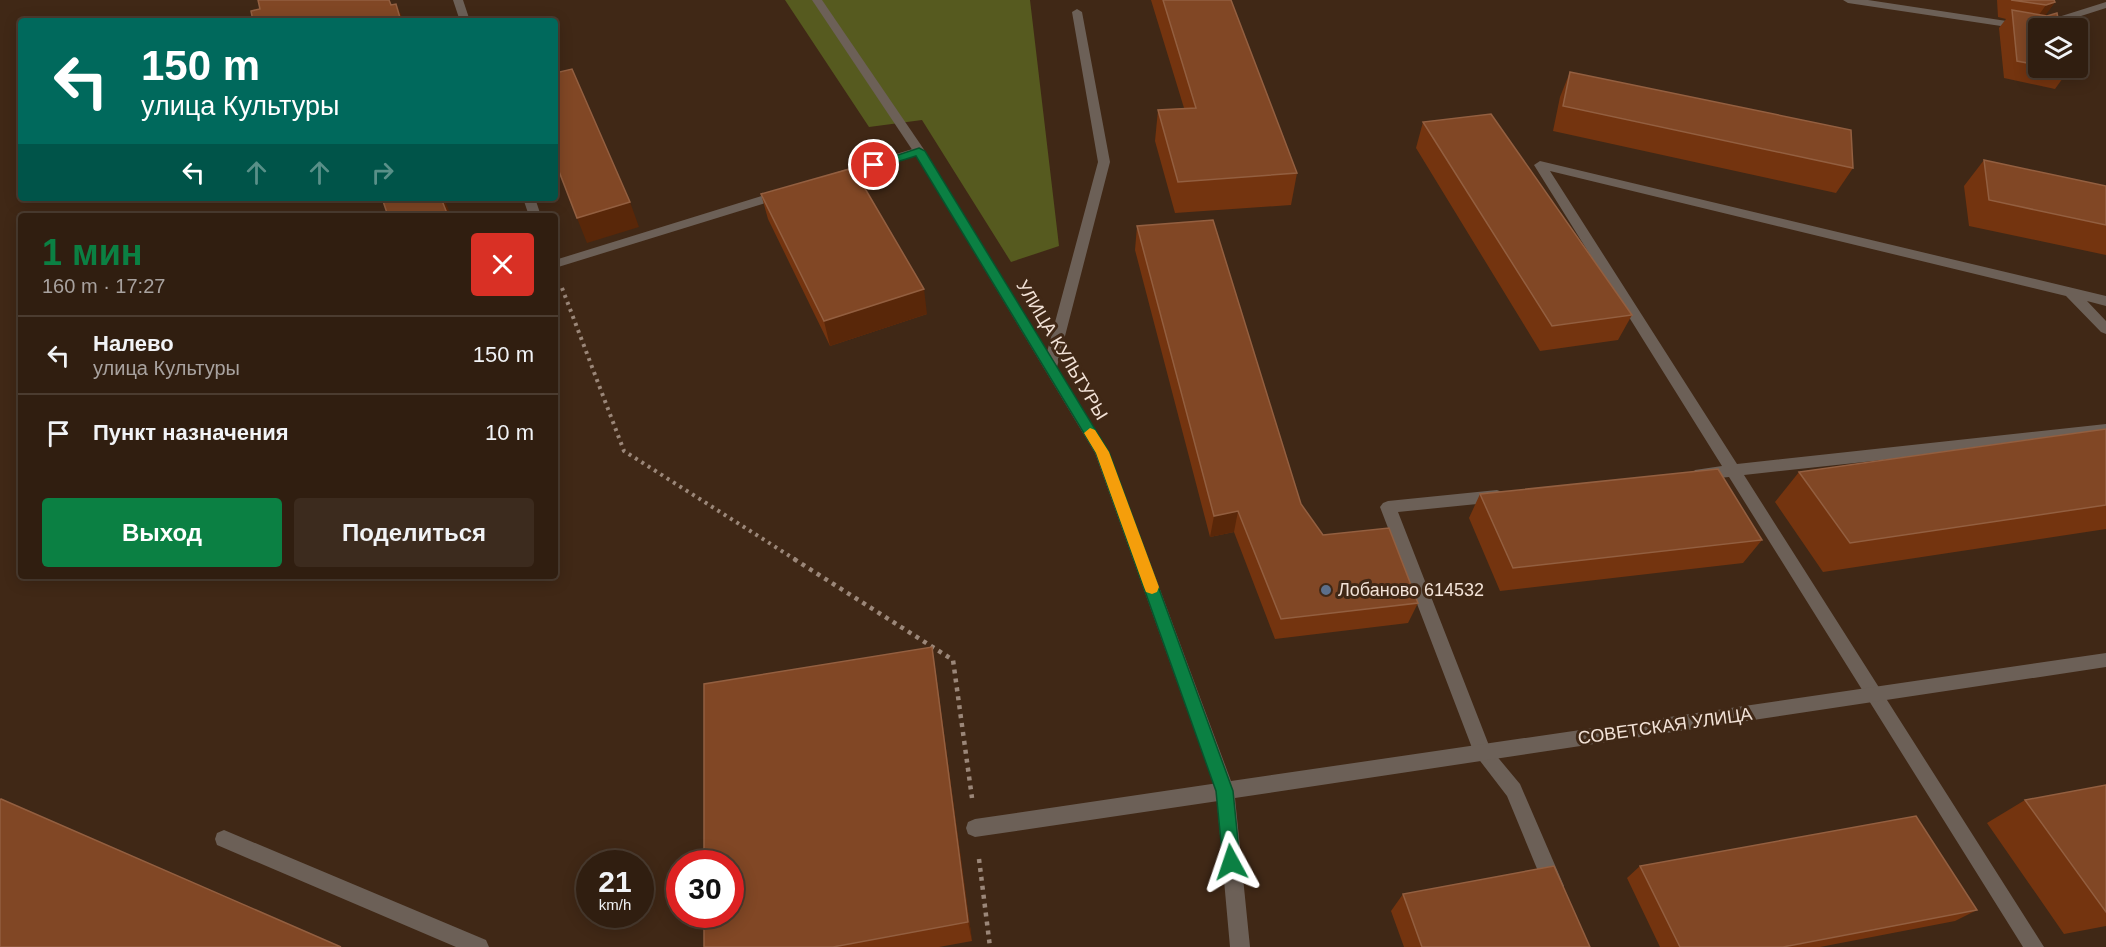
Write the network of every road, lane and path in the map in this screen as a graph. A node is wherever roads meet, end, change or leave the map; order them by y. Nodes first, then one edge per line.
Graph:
1 (458, 0) edge
2 (817, 0) edge
3 (1848, 0) edge
4 (2106, 4) edge
5 (1077, 12) dead end
6 (464, 18) edge
7 (919, 151) junction
8 (817, 183) edge
9 (794, 190) edge
10 (558, 263) edge
11 (559, 282) dead end
12 (2068, 291) junction
13 (2106, 301) edge
14 (2106, 329) edge
15 (1050, 367) junction
16 (2106, 430) edge
17 (1734, 470) junction
18 (1686, 475) edge
19 (1508, 494) edge
20 (2106, 660) edge
21 (1876, 695) junction
22 (1483, 753) junction
23 (1225, 791) junction
24 (975, 828) junction
25 (224, 839) dead end
26 (1562, 905) edge
27 (479, 947) edge
28 (990, 947) edge
29 (1240, 947) edge
30 (2034, 947) edge

1 - 6 street
2 - 7 street, УЛИЦА КУЛЬТУРЫ
3 - 4 street
5 - 15 street
7 - 8 street
7 - 15 street, УЛИЦА КУЛЬТУРЫ
9 - 10 street
11 - 24 path
12 - 13 street
12 - 14 street
12 - 17 street
15 - 23 street, УЛИЦА КУЛЬТУРЫ
16 - 17 street
17 - 18 street
17 - 21 street
19 - 22 street
20 - 21 street, СОВЕТСКАЯ УЛИЦА
21 - 22 street, СОВЕТСКАЯ УЛИЦА
21 - 30 street
22 - 23 street, СОВЕТСКАЯ УЛИЦА
22 - 26 street
23 - 24 street, СОВЕТСКАЯ УЛИЦА
23 - 29 street, УЛИЦА КУЛЬТУРЫ
24 - 28 path
25 - 27 street

